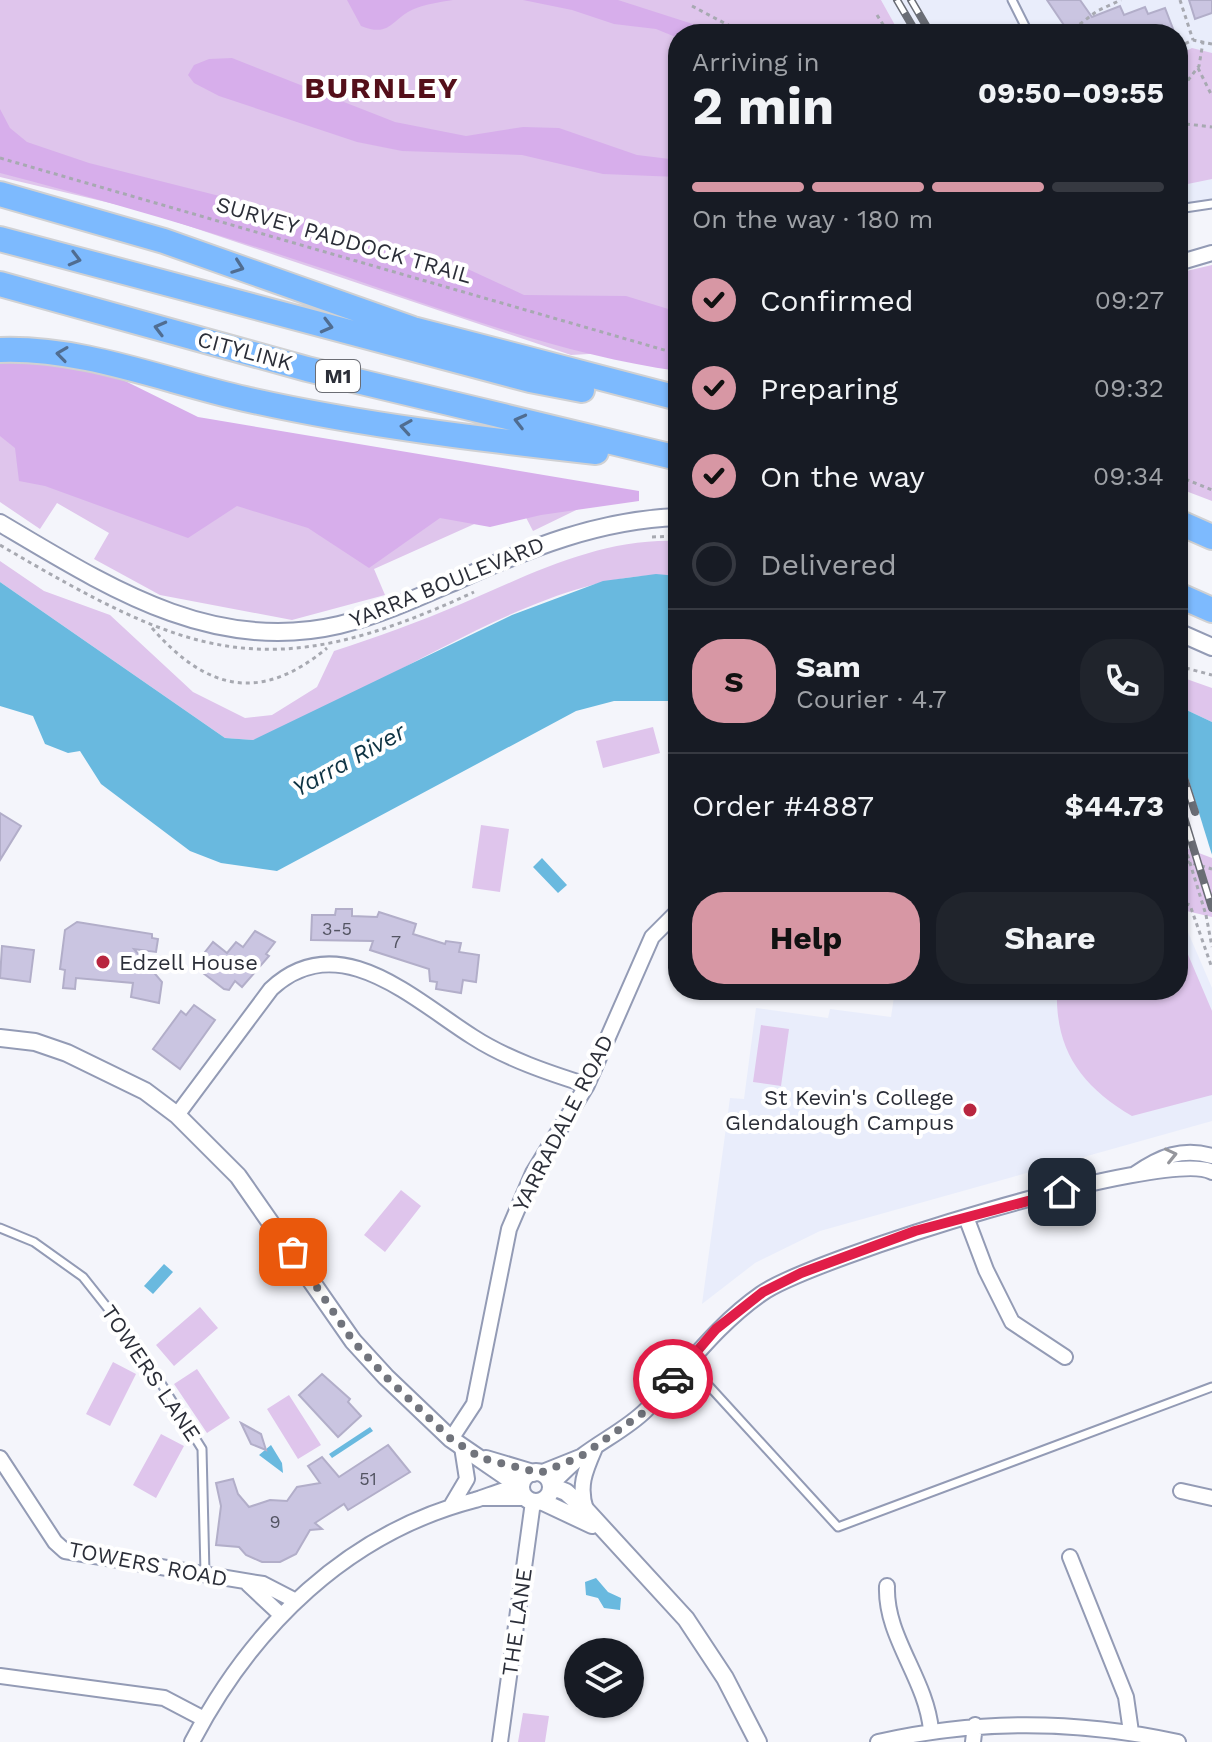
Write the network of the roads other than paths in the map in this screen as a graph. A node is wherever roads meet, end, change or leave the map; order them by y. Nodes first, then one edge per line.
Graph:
1 (1012, 0) edge
2 (1024, 24) edge
3 (0, 194) edge
4 (1212, 204) edge
5 (1188, 208) edge
6 (0, 239) edge
7 (1212, 253) edge
8 (1188, 260) edge
9 (0, 284) edge
10 (0, 350) edge
11 (668, 395) edge
12 (668, 406) edge
13 (668, 458) edge
14 (668, 459) edge
15 (668, 518) edge
16 (0, 523) edge
17 (1188, 526) edge
18 (1212, 537) edge
19 (1188, 599) edge
20 (1212, 610) edge
21 (1188, 636) edge
22 (1212, 647) edge
23 (668, 921) edge
24 (3, 1035) edge
25 (587, 1085) junction
26 (177, 1115) junction
27 (1212, 1156) edge
28 (1212, 1172) edge
29 (1135, 1174) junction
30 (966, 1217) junction
31 (0, 1228) edge
32 (1065, 1357) dead end
33 (688, 1362) junction
34 (1212, 1387) edge
35 (457, 1443) junction
36 (595, 1448) junction
37 (0, 1458) edge
38 (481, 1458) junction
39 (544, 1479) junction
40 (1181, 1491) dead end
41 (528, 1495) junction
42 (1212, 1498) edge
43 (451, 1506) junction
44 (586, 1510) junction
45 (601, 1530) junction
46 (1070, 1557) dead end
47 (205, 1573) junction
48 (247, 1584) junction
49 (887, 1586) dead end
50 (294, 1600) junction
51 (280, 1614) junction
52 (0, 1676) edge
53 (204, 1719) junction
54 (975, 1725) junction
55 (931, 1730) junction
56 (1127, 1735) edge
57 (192, 1742) edge
58 (500, 1742) edge
59 (758, 1742) edge
60 (878, 1742) edge
61 (973, 1742) edge
62 (1178, 1742) edge

1 - 2 lane
3 -> 11 highway
4 - 5 lane
6 -> 12 highway, CITYLINK / M1
7 - 8 street
13 -> 9 highway, CITYLINK / M1
14 -> 10 highway
15 - 16 street, YARRA BOULEVARD
17 - 18 highway
19 - 20 highway
21 - 22 street
23 - 25 street, YARRADALE ROAD
24 - 26 street
25 - 26 street
25 - 35 street, YARRADALE ROAD
26 - 35 street
29 -> 27 street
28 - 29 street
29 - 30 street
30 - 32 street
30 - 33 street
31 - 47 lane, TOWERS LANE
33 - 34 lane
33 - 36 street
35 - 38 street
35 - 43 street
36 - 39 street
36 - 44 street
37 - 47 street, TOWERS ROAD
38 - 39 street
38 - 41 street
39 - 41 street
39 - 41 street
39 - 44 street
40 - 42 street
41 - 43 street
41 - 45 street
41 - 58 street, THE LANE
43 - 50 street
44 - 45 street
45 - 59 street
46 - 56 street
47 - 48 street, TOWERS ROAD
48 - 50 street, TOWERS ROAD
48 - 51 street, TOWERS ROAD
49 - 55 street
50 - 51 street
51 - 53 street
52 - 53 street
53 - 57 street
54 - 55 street
54 - 56 street
54 - 61 street
55 - 60 street
56 - 62 street

